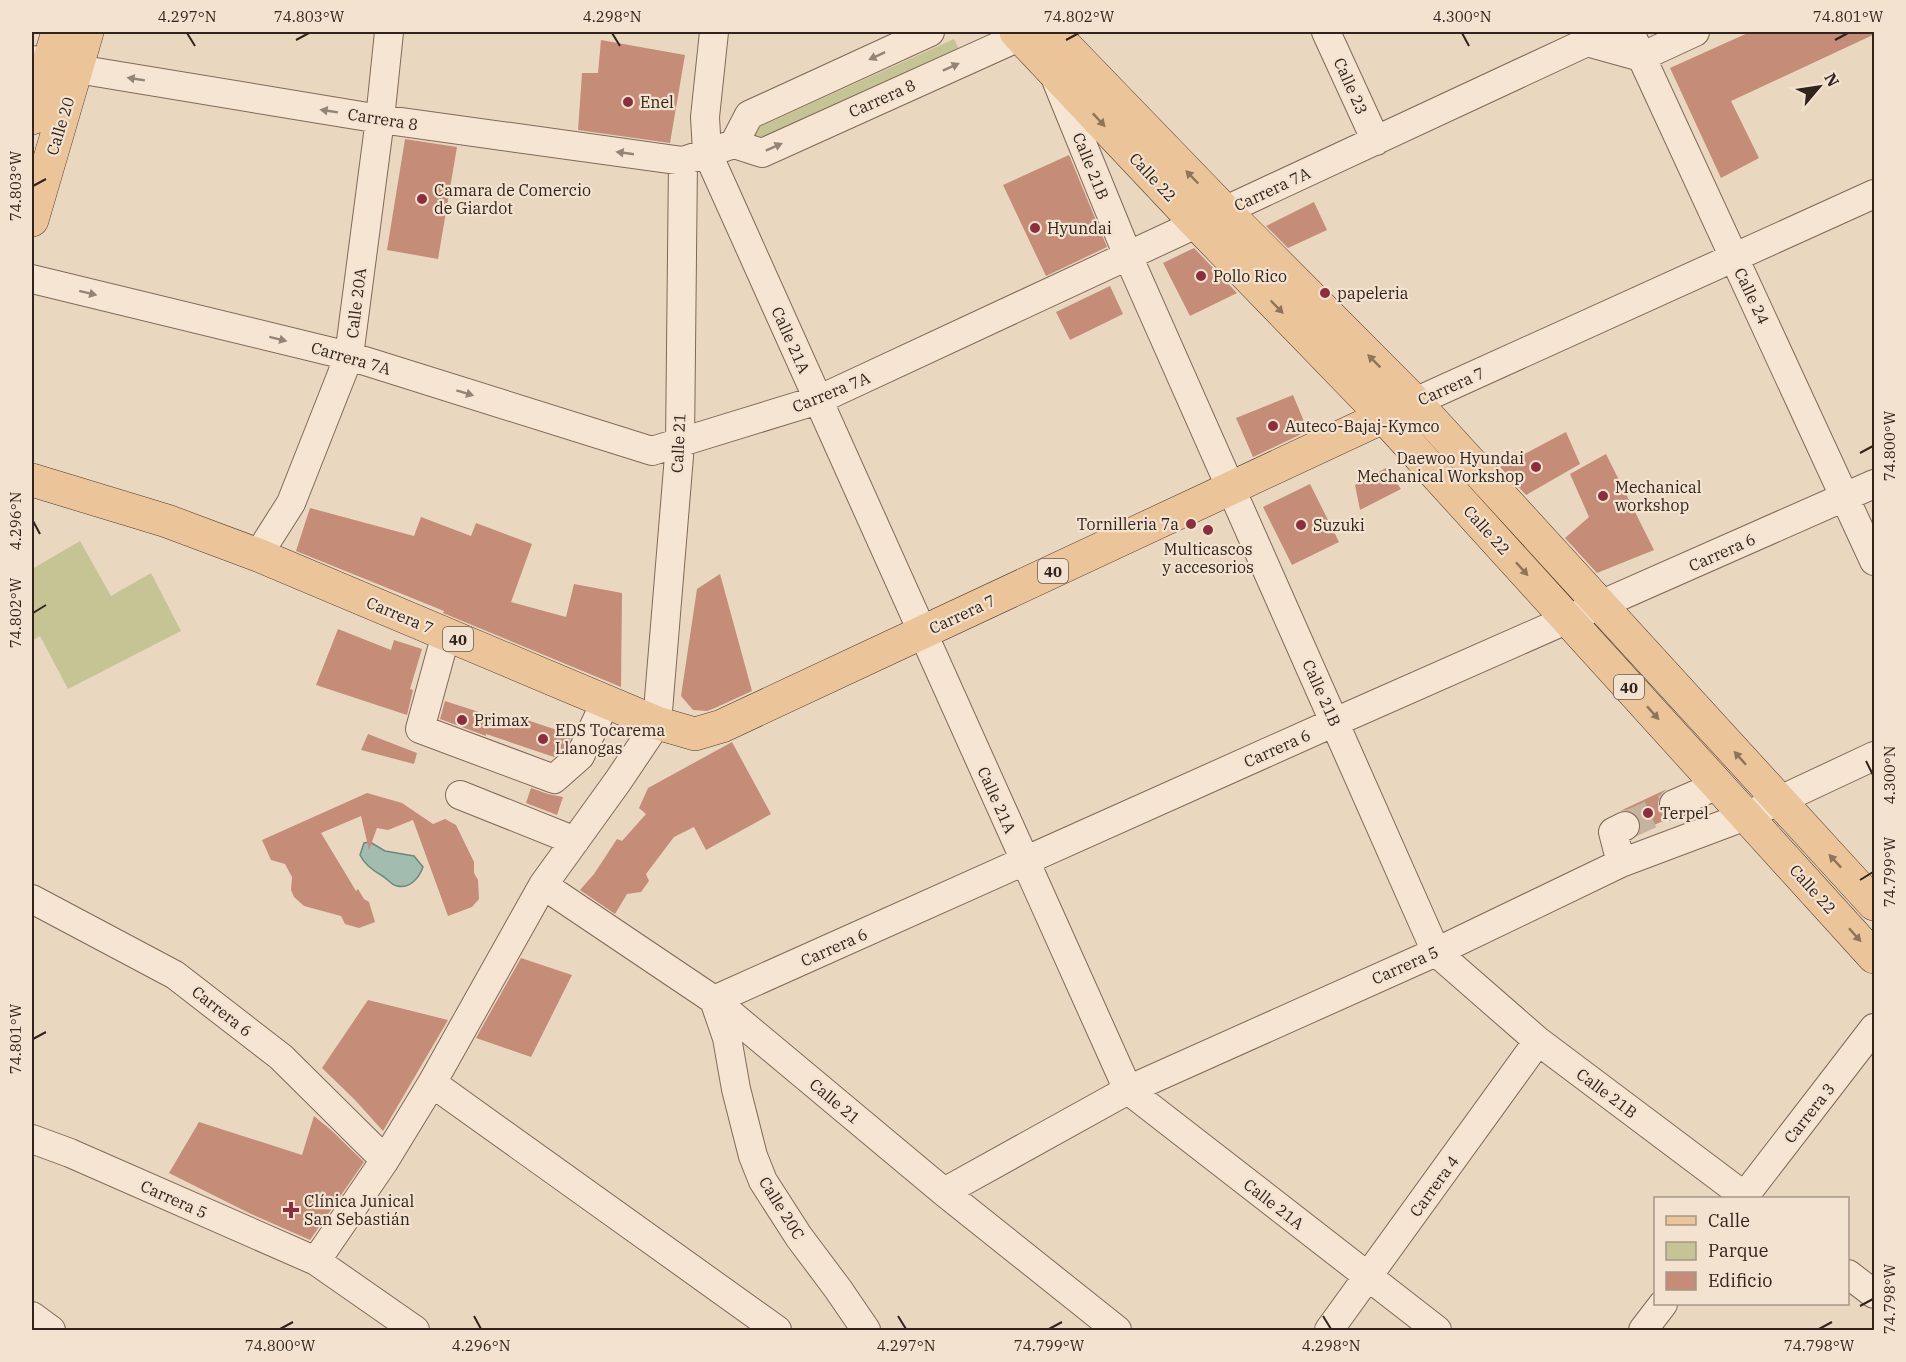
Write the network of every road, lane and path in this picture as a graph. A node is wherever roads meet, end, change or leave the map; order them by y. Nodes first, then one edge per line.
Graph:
1 (58, 32) edge
2 (87, 32) edge
3 (389, 32) edge
4 (714, 32) edge
5 (930, 32) edge
6 (1052, 32) edge
7 (1326, 32) edge
8 (1695, 32) edge
9 (1022, 33) edge
10 (1597, 37) edge
11 (1635, 44) edge
12 (52, 64) edge
13 (1052, 69) junction
14 (32, 118) edge
15 (380, 119) junction
16 (1376, 141) junction
17 (734, 144) junction
18 (695, 157) junction
19 (1875, 194) edge
20 (1211, 217) junction
21 (32, 220) edge
22 (1128, 256) junction
23 (1734, 257) junction
24 (32, 279) edge
25 (349, 356) junction
26 (818, 400) junction
27 (1415, 402) junction
28 (1384, 417) junction
29 (680, 444) junction
30 (32, 480) edge
31 (1875, 484) edge
32 (1231, 488) junction
33 (1845, 497) junction
34 (258, 555) junction
35 (1875, 561) edge
36 (1601, 605) junction
37 (1569, 620) junction
38 (922, 633) junction
39 (446, 634) junction
40 (606, 701) junction
41 (1335, 722) junction
42 (657, 723) junction
43 (1875, 756) edge
44 (1718, 785) junction
45 (460, 795) dead end
46 (1780, 801) junction
47 (1674, 804) tunnel mouth
48 (1746, 816) junction
49 (1625, 826) dead end
50 (575, 841) junction
51 (1025, 862) junction
52 (1621, 863) junction
53 (543, 885) junction
54 (32, 899) edge
55 (1875, 904) edge
56 (1436, 952) junction
57 (1875, 957) edge
58 (714, 1000) junction
59 (1875, 1028) edge
60 (1538, 1041) junction
61 (432, 1083) junction
62 (1128, 1090) junction
63 (32, 1139) edge
64 (385, 1160) junction
65 (944, 1192) junction
66 (1744, 1197) edge
67 (1746, 1197) edge
68 (316, 1261) junction
69 (1849, 1275) edge
70 (1368, 1277) junction
71 (1875, 1294) edge
72 (1662, 1305) edge
73 (32, 1316) edge
74 (51, 1330) edge
75 (415, 1330) edge
76 (777, 1330) edge
77 (866, 1330) edge
78 (1117, 1330) edge
79 (1329, 1330) edge
80 (1437, 1330) edge
81 (1642, 1330) edge

1 - 12 main road, Calle 20
2 - 12 main road, Calle 20
3 - 15 street, Calle 20A
4 - 18 street, Calle 21
5 -> 17 street
20 -> 6 main road, Calle 22
7 - 16 street, Calle 23
8 - 11 street
9 - 13 main road, Calle 22
17 -> 9 street, Carrera 8
10 - 11 street, Carrera 7A
10 - 16 street, Carrera 7A
11 - 23 street, Calle 24
12 - 14 main road, Calle 20
15 -> 12 street, Carrera 8
12 - 21 main road, Calle 20
13 -> 20 main road, Calle 22
13 - 22 street, Calle 21B
18 -> 15 street, Carrera 8
15 - 25 street, Calle 20A
16 - 20 street, Carrera 7A
17 - 18 street, Carrera 8
18 - 26 street, Calle 21A
18 - 29 street, Calle 21
19 - 23 street, Carrera 7
20 - 22 street, Carrera 7A
27 -> 20 main road, Calle 22
20 -> 28 main road, Calle 22
22 - 26 street, Carrera 7A
22 - 32 street, Calle 21B
23 - 27 street, Carrera 7
23 - 33 street, Calle 24
24 -> 25 street, Carrera 7A
25 -> 29 street, Carrera 7A
25 - 34 street, Calle 20A
26 - 29 street, Carrera 7A
26 - 38 street, Calle 21A
27 - 28 main road, Carrera 7 / 40
27 - 36 main road, Calle 22 / 40
28 - 32 main road, Carrera 7 / 40
28 -> 37 main road, Calle 22 / 40
29 - 42 street, Calle 21
30 - 34 main road, Carrera 7 / 40
31 - 33 street, Carrera 6
32 - 38 main road, Carrera 7 / 40
32 - 41 street, Calle 21B
33 - 35 street, Calle 24
33 - 36 street, Carrera 6
34 - 39 main road, Carrera 7 / 40
36 - 37 street, Carrera 6
46 -> 36 main road, Calle 22 / 40
37 - 41 street, Carrera 6
37 -> 44 main road, Calle 22 / 40
38 - 42 main road, Carrera 7 / 40
38 - 51 street, Calle 21A
39 - 40 main road, Carrera 7 / 40
39 - 40 street
40 - 42 main road, Carrera 7 / 40
41 - 51 street, Carrera 6
41 - 56 street, Calle 21B
42 - 50 street
43 - 46 street, Carrera 5
44 - 47 street
44 - 48 main road, Calle 22 / 40
45 - 50 street
46 - 48 street, Carrera 5
55 -> 46 main road, Calle 22 / 40
48 - 52 street, Carrera 5
48 -> 57 main road, Calle 22 / 40
49 - 52 street
50 - 53 street
51 - 58 street, Carrera 6
51 - 62 street, Calle 21A
52 - 56 street, Carrera 5
53 - 58 street, Calle 21
53 - 61 street
54 - 64 street, Carrera 6
56 - 60 street, Calle 21B
56 - 62 street, Carrera 5
58 - 65 street, Calle 21
58 - 77 street, Calle 20C
59 - 67 street, Carrera 3
60 - 66 street, Calle 21B
60 - 70 street, Carrera 4
61 - 64 street
61 - 76 street
62 - 65 street, Carrera 5
62 - 70 street, Calle 21A
63 - 68 street, Carrera 5
64 - 68 street
65 - 78 street, Calle 21
68 - 75 street
69 - 71 street
70 - 79 street, Carrera 4
70 - 80 street, Calle 21A
72 - 81 street
73 - 74 street

